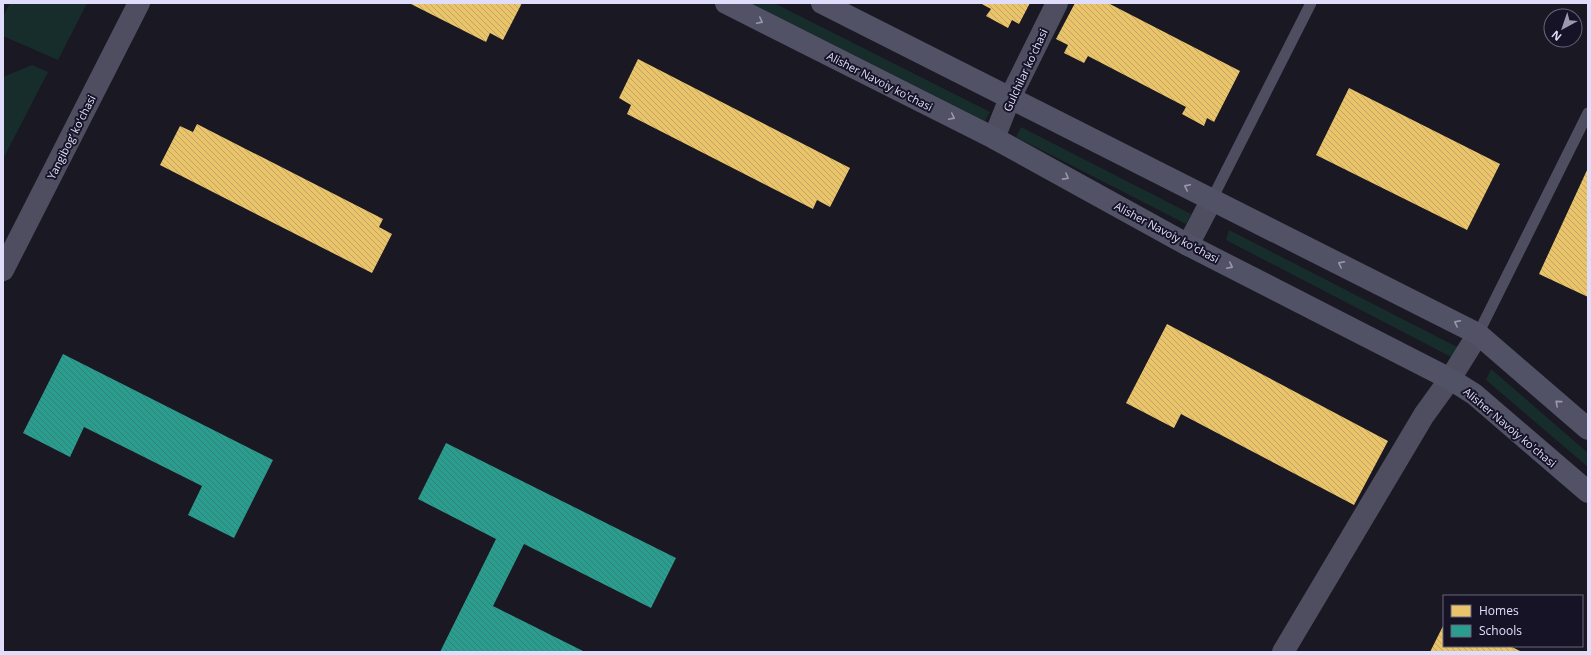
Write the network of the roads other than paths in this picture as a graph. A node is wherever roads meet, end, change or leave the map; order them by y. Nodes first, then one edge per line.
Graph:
1 (139, 3) edge
2 (726, 3) edge
3 (822, 3) edge
4 (1057, 3) edge
5 (1310, 3) edge
6 (1010, 98) junction
7 (1588, 113) edge
8 (994, 138) junction
9 (1212, 199) junction
10 (1188, 245) junction
11 (3, 270) edge
12 (1478, 334) junction
13 (1450, 379) junction
14 (1588, 429) edge
15 (1588, 492) edge
16 (1283, 652) edge

1 - 11 street, Yangibog‘ ko'chasi
2 -> 8 street, Alisher Navoiy ko'chasi
3 - 6 street
4 - 6 street, Gulchilar ko'chasi
5 - 9 lane
6 - 8 street, Gulchilar ko'chasi
9 -> 6 street
7 - 12 lane
8 -> 10 street, Alisher Navoiy ko'chasi
9 - 10 street
12 -> 9 street
10 -> 13 street, Alisher Navoiy ko'chasi
12 - 13 street
14 -> 12 street
13 - 15 street, Alisher Navoiy ko'chasi
13 - 16 street

